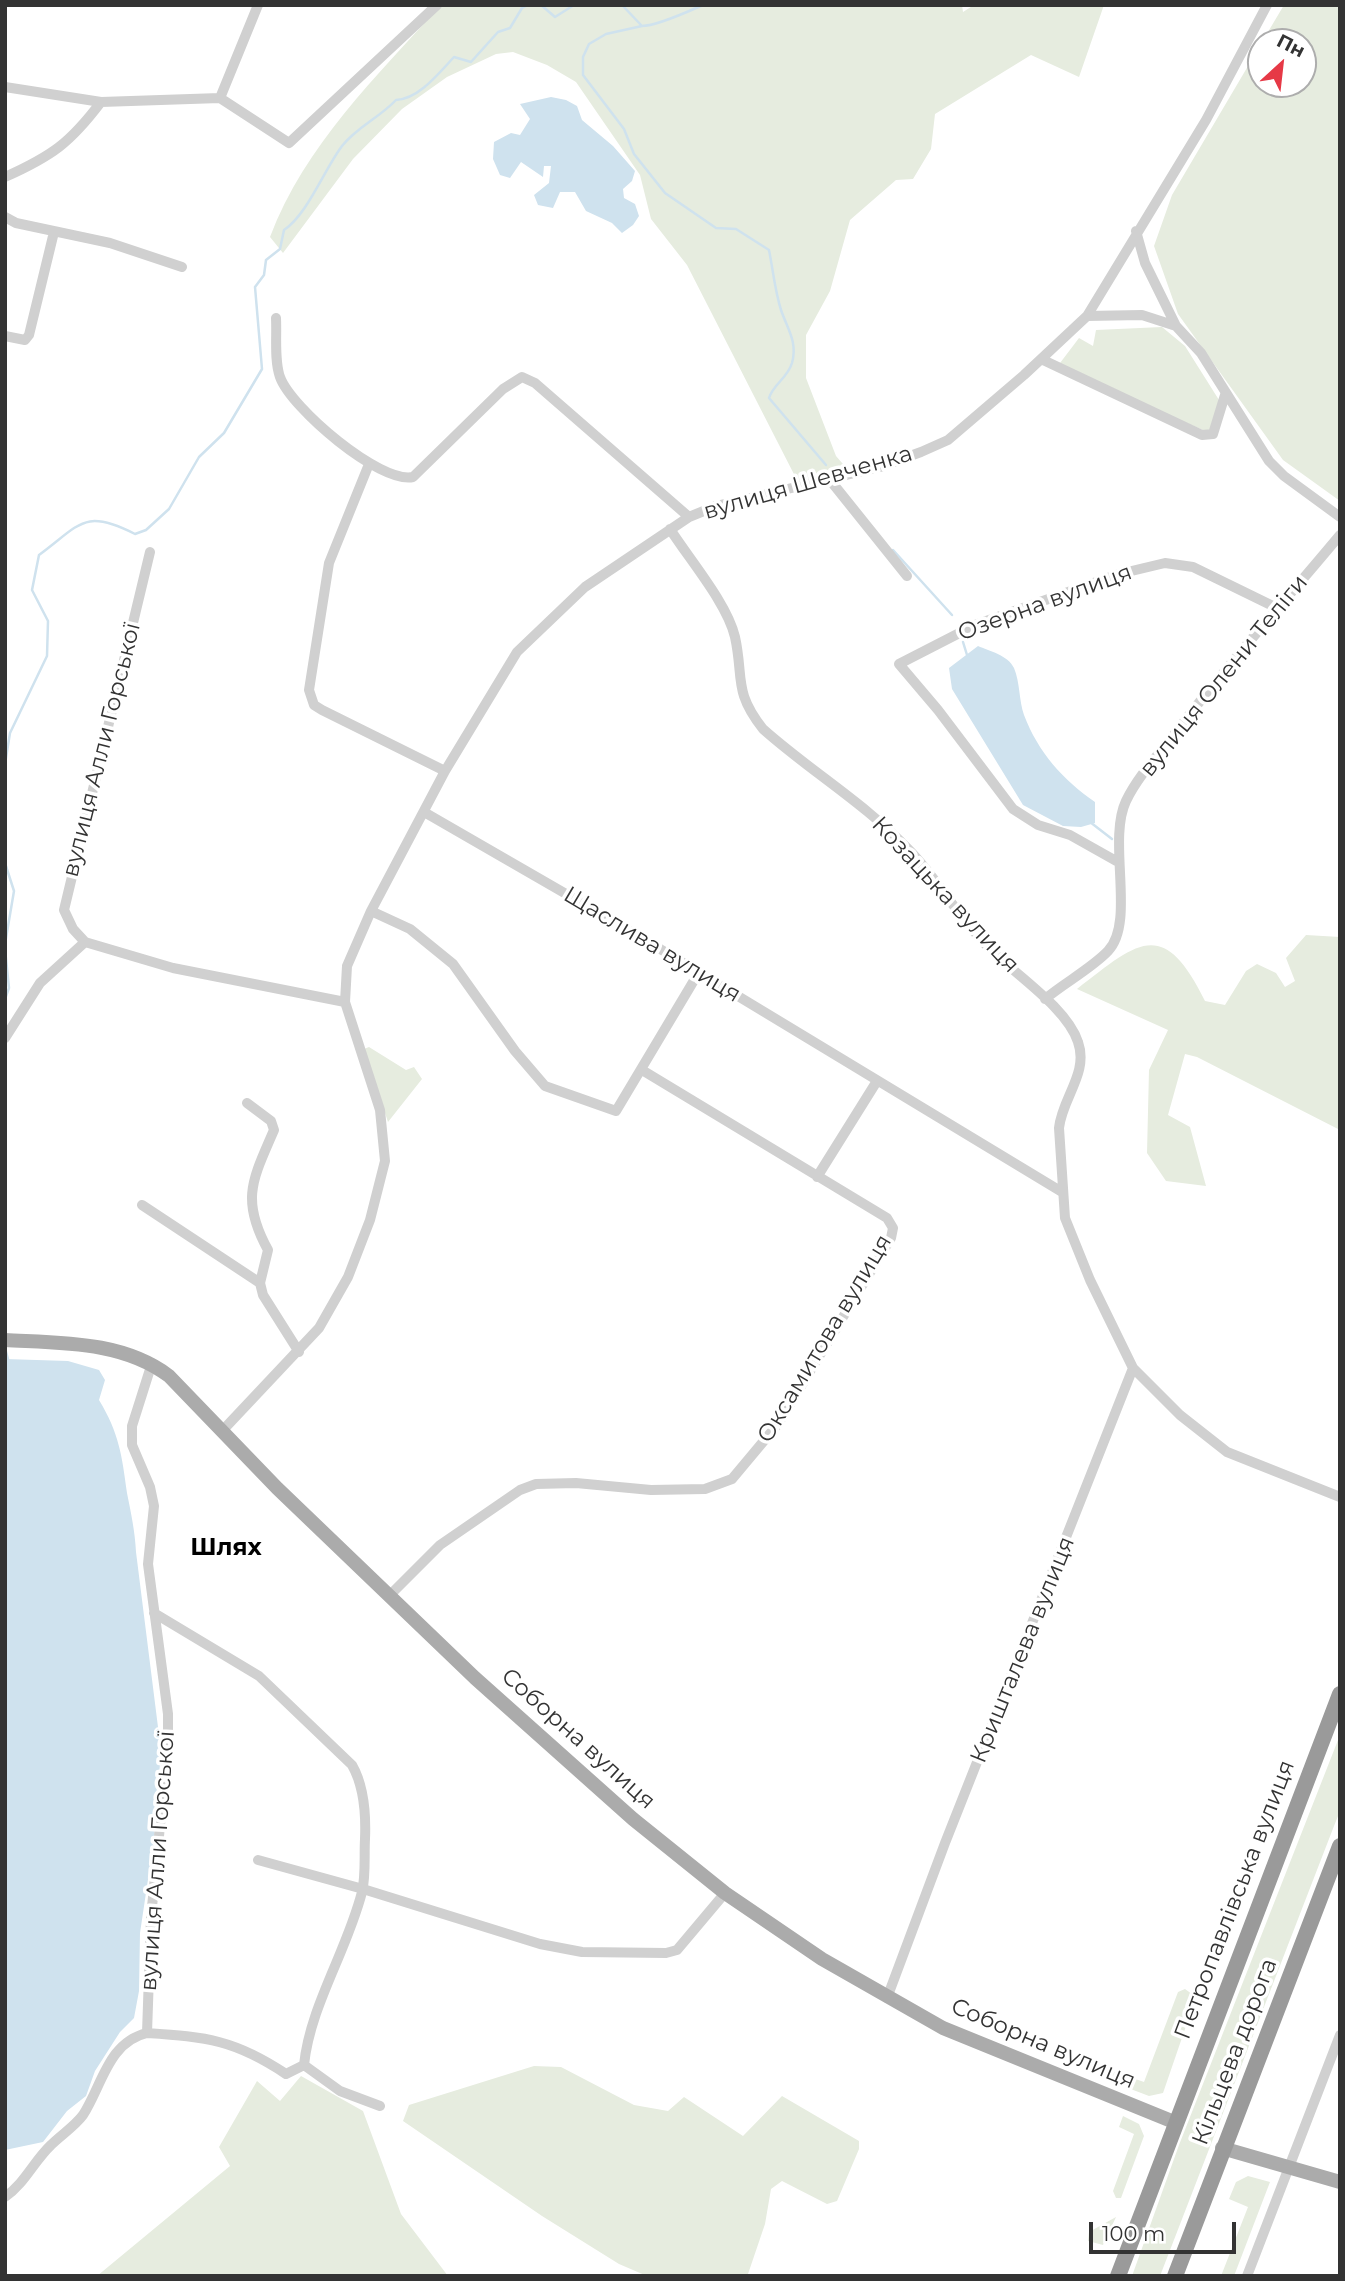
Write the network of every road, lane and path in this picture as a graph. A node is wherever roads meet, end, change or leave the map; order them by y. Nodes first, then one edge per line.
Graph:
1 (258, 5) edge
2 (437, 5) edge
3 (1267, 5) edge
4 (5, 87) edge
5 (220, 98) junction
6 (101, 102) junction
7 (5, 177) edge
8 (5, 217) edge
9 (1136, 231) junction
10 (54, 232) junction
11 (183, 267) dead end
12 (1087, 316) junction
13 (276, 318) dead end
14 (1176, 327) junction
15 (5, 336) edge
16 (1041, 359) junction
17 (1225, 395) junction
18 (369, 464) junction
19 (830, 480) junction
20 (689, 517) junction
21 (1340, 517) edge
22 (670, 529) junction
23 (1340, 536) edge
24 (150, 552) dead end
25 (907, 576) dead end
26 (1279, 609) junction
27 (445, 771) junction
28 (424, 812) junction
29 (1118, 862) junction
30 (371, 911) junction
31 (85, 942) junction
32 (699, 972) junction
33 (1045, 999) junction
34 (345, 1002) junction
35 (5, 1038) edge
36 (642, 1070) junction
37 (877, 1081) junction
38 (247, 1103) dead end
39 (817, 1177) junction
40 (1062, 1192) junction
41 (142, 1205) dead end
42 (260, 1283) junction
43 (5, 1340) edge
44 (299, 1352) junction
45 (152, 1363) junction
46 (1133, 1368) junction
47 (223, 1430) junction
48 (1340, 1497) edge
49 (390, 1595) junction
50 (154, 1613) junction
51 (1340, 1694) edge
52 (1340, 1846) edge
53 (258, 1860) dead end
54 (363, 1889) junction
55 (725, 1893) junction
56 (887, 1998) junction
57 (147, 2033) junction
58 (1340, 2035) edge
59 (304, 2065) junction
60 (380, 2106) dead end
61 (1174, 2122) junction
62 (1222, 2148) junction
63 (1288, 2169) junction
64 (1340, 2182) edge
65 (5, 2197) edge
66 (1118, 2276) edge
67 (1175, 2276) edge
68 (1247, 2276) edge

1 - 5 street
2 - 5 street
3 - 9 street, вулиця Шевченка
4 - 6 street
5 - 6 street
6 - 7 street
8 - 10 street
9 - 12 street, вулиця Шевченка
9 - 14 street
10 - 11 street
10 - 15 street
12 - 14 street
12 - 16 street, вулиця Шевченка
13 - 18 street
14 - 17 street
16 - 17 street
16 - 19 street, вулиця Шевченка
17 - 21 street
18 - 20 street
18 - 27 street
19 - 20 street, вулиця Шевченка
19 - 25 street
20 - 22 street, вулиця Шевченка
22 - 27 street, вулиця Шевченка
22 - 33 street, Козацька вулиця
23 - 26 street, вулиця Олени Теліги
24 - 31 street, вулиця Алли Горської
26 - 29 street, вулиця Олени Теліги
26 - 29 street, Озерна вулиця
27 - 28 street, вулиця Шевченка
28 - 30 street, вулиця Шевченка
28 - 32 street, Щаслива вулиця
29 - 33 street, вулиця Олени Теліги
30 - 34 street, вулиця Шевченка
30 - 36 street
31 - 34 street
31 - 35 street
32 - 36 street
32 - 37 street, Щаслива вулиця
33 - 40 street, Козацька вулиця
34 - 44 street, вулиця Шевченка
36 - 39 street, Оксамитова вулиця
37 - 39 street
37 - 40 street, Щаслива вулиця
38 - 42 street
39 - 49 street, Оксамитова вулиця
40 - 46 street, Козацька вулиця
41 - 42 street
42 - 44 street
43 - 45 main road, Соборна вулиця
44 - 47 street, вулиця Шевченка
45 - 47 main road, Соборна вулиця
45 - 50 street, вулиця Алли Горської
46 - 48 street
46 - 56 street, Кришталева вулиця
47 - 49 main road, Соборна вулиця
49 - 55 main road, Соборна вулиця
50 - 54 street
50 - 57 street, вулиця Алли Горської
51 - 61 highway, Петропавлівська вулиця
52 - 62 highway, Кільцева дорога
53 - 54 street
54 - 55 street
54 - 59 street
55 - 56 main road, Соборна вулиця
56 - 61 main road, Соборна вулиця
57 - 59 street
57 - 65 street
58 - 63 street
59 - 60 street
61 - 66 highway, Петропавлівська вулиця
62 - 63 main road
62 - 67 highway, Кільцева дорога
63 - 64 main road
63 - 68 street

